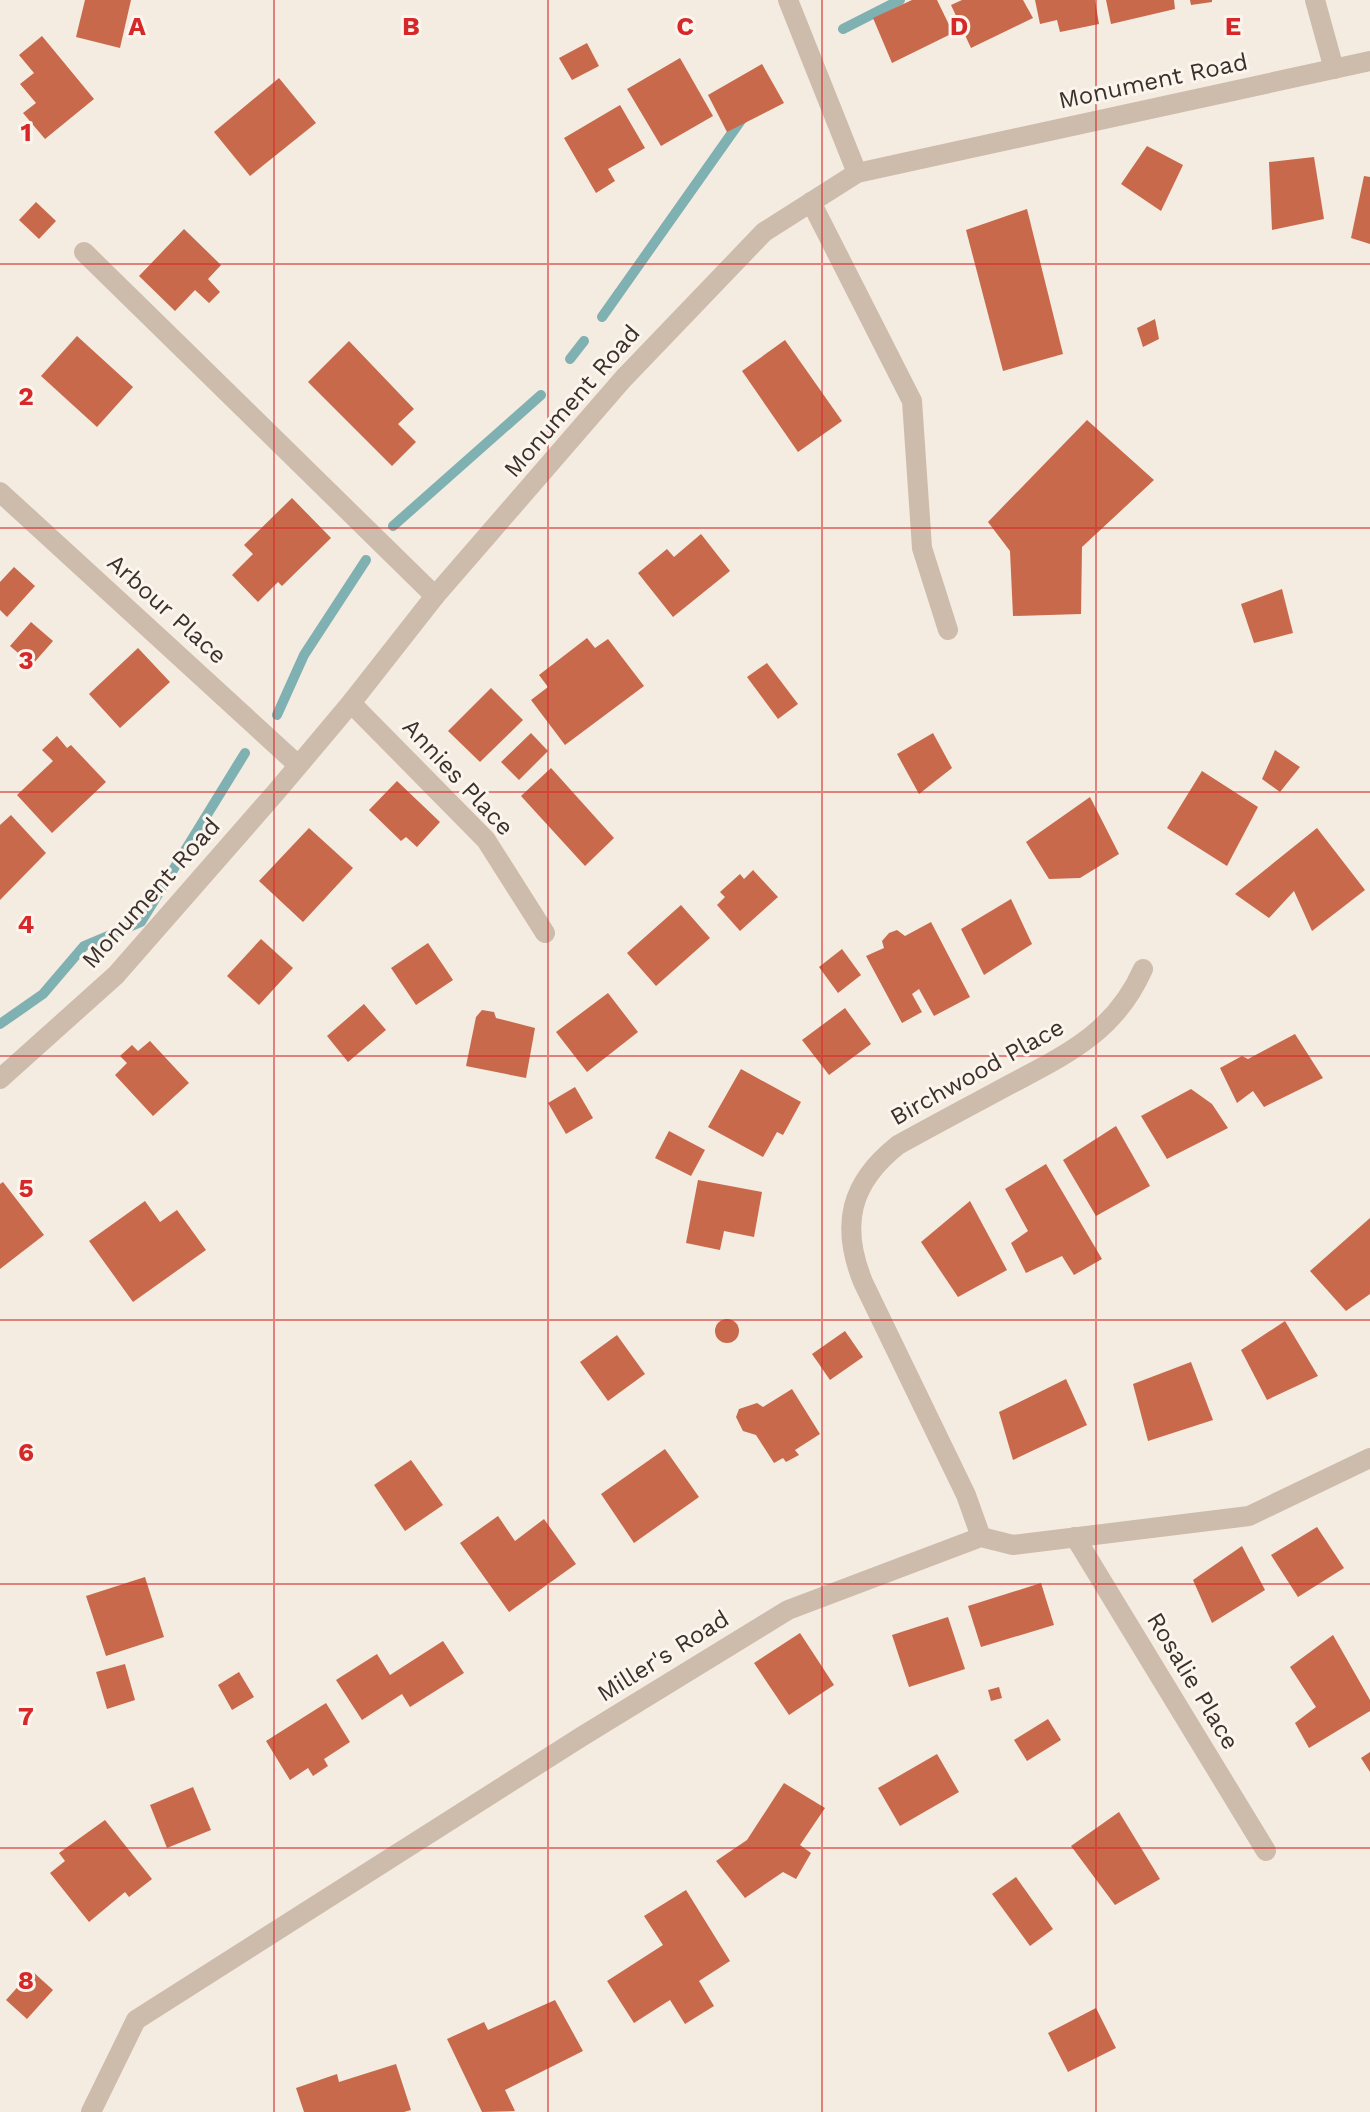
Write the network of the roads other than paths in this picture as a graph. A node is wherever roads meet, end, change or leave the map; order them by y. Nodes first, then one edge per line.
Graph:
1 (788, 0) edge
2 (1315, 0) edge
3 (1370, 61) edge
4 (1334, 69) junction
5 (857, 173) junction
6 (811, 202) junction
7 (84, 252) dead end
8 (0, 492) edge
9 (435, 596) junction
10 (948, 630) dead end
11 (351, 703) junction
12 (298, 765) junction
13 (545, 933) dead end
14 (1143, 969) dead end
15 (0, 1079) edge
16 (1370, 1458) edge
17 (981, 1537) junction
18 (1075, 1537) junction
19 (1266, 1851) dead end
20 (91, 2112) edge

1 - 5 street
2 - 4 street
3 - 4 street, Monument Road
4 - 5 street, Monument Road
5 - 6 street, Monument Road
6 - 9 street, Monument Road
6 - 10 street
7 - 9 street
8 - 12 street, Arbour Place
9 - 11 street, Monument Road
11 - 12 street, Monument Road
11 - 13 street, Annies Place
12 - 15 street, Monument Road
14 - 17 street, Birchwood Place
16 - 18 street
17 - 18 street
17 - 20 street, Miller's Road
18 - 19 street, Rosalie Place

